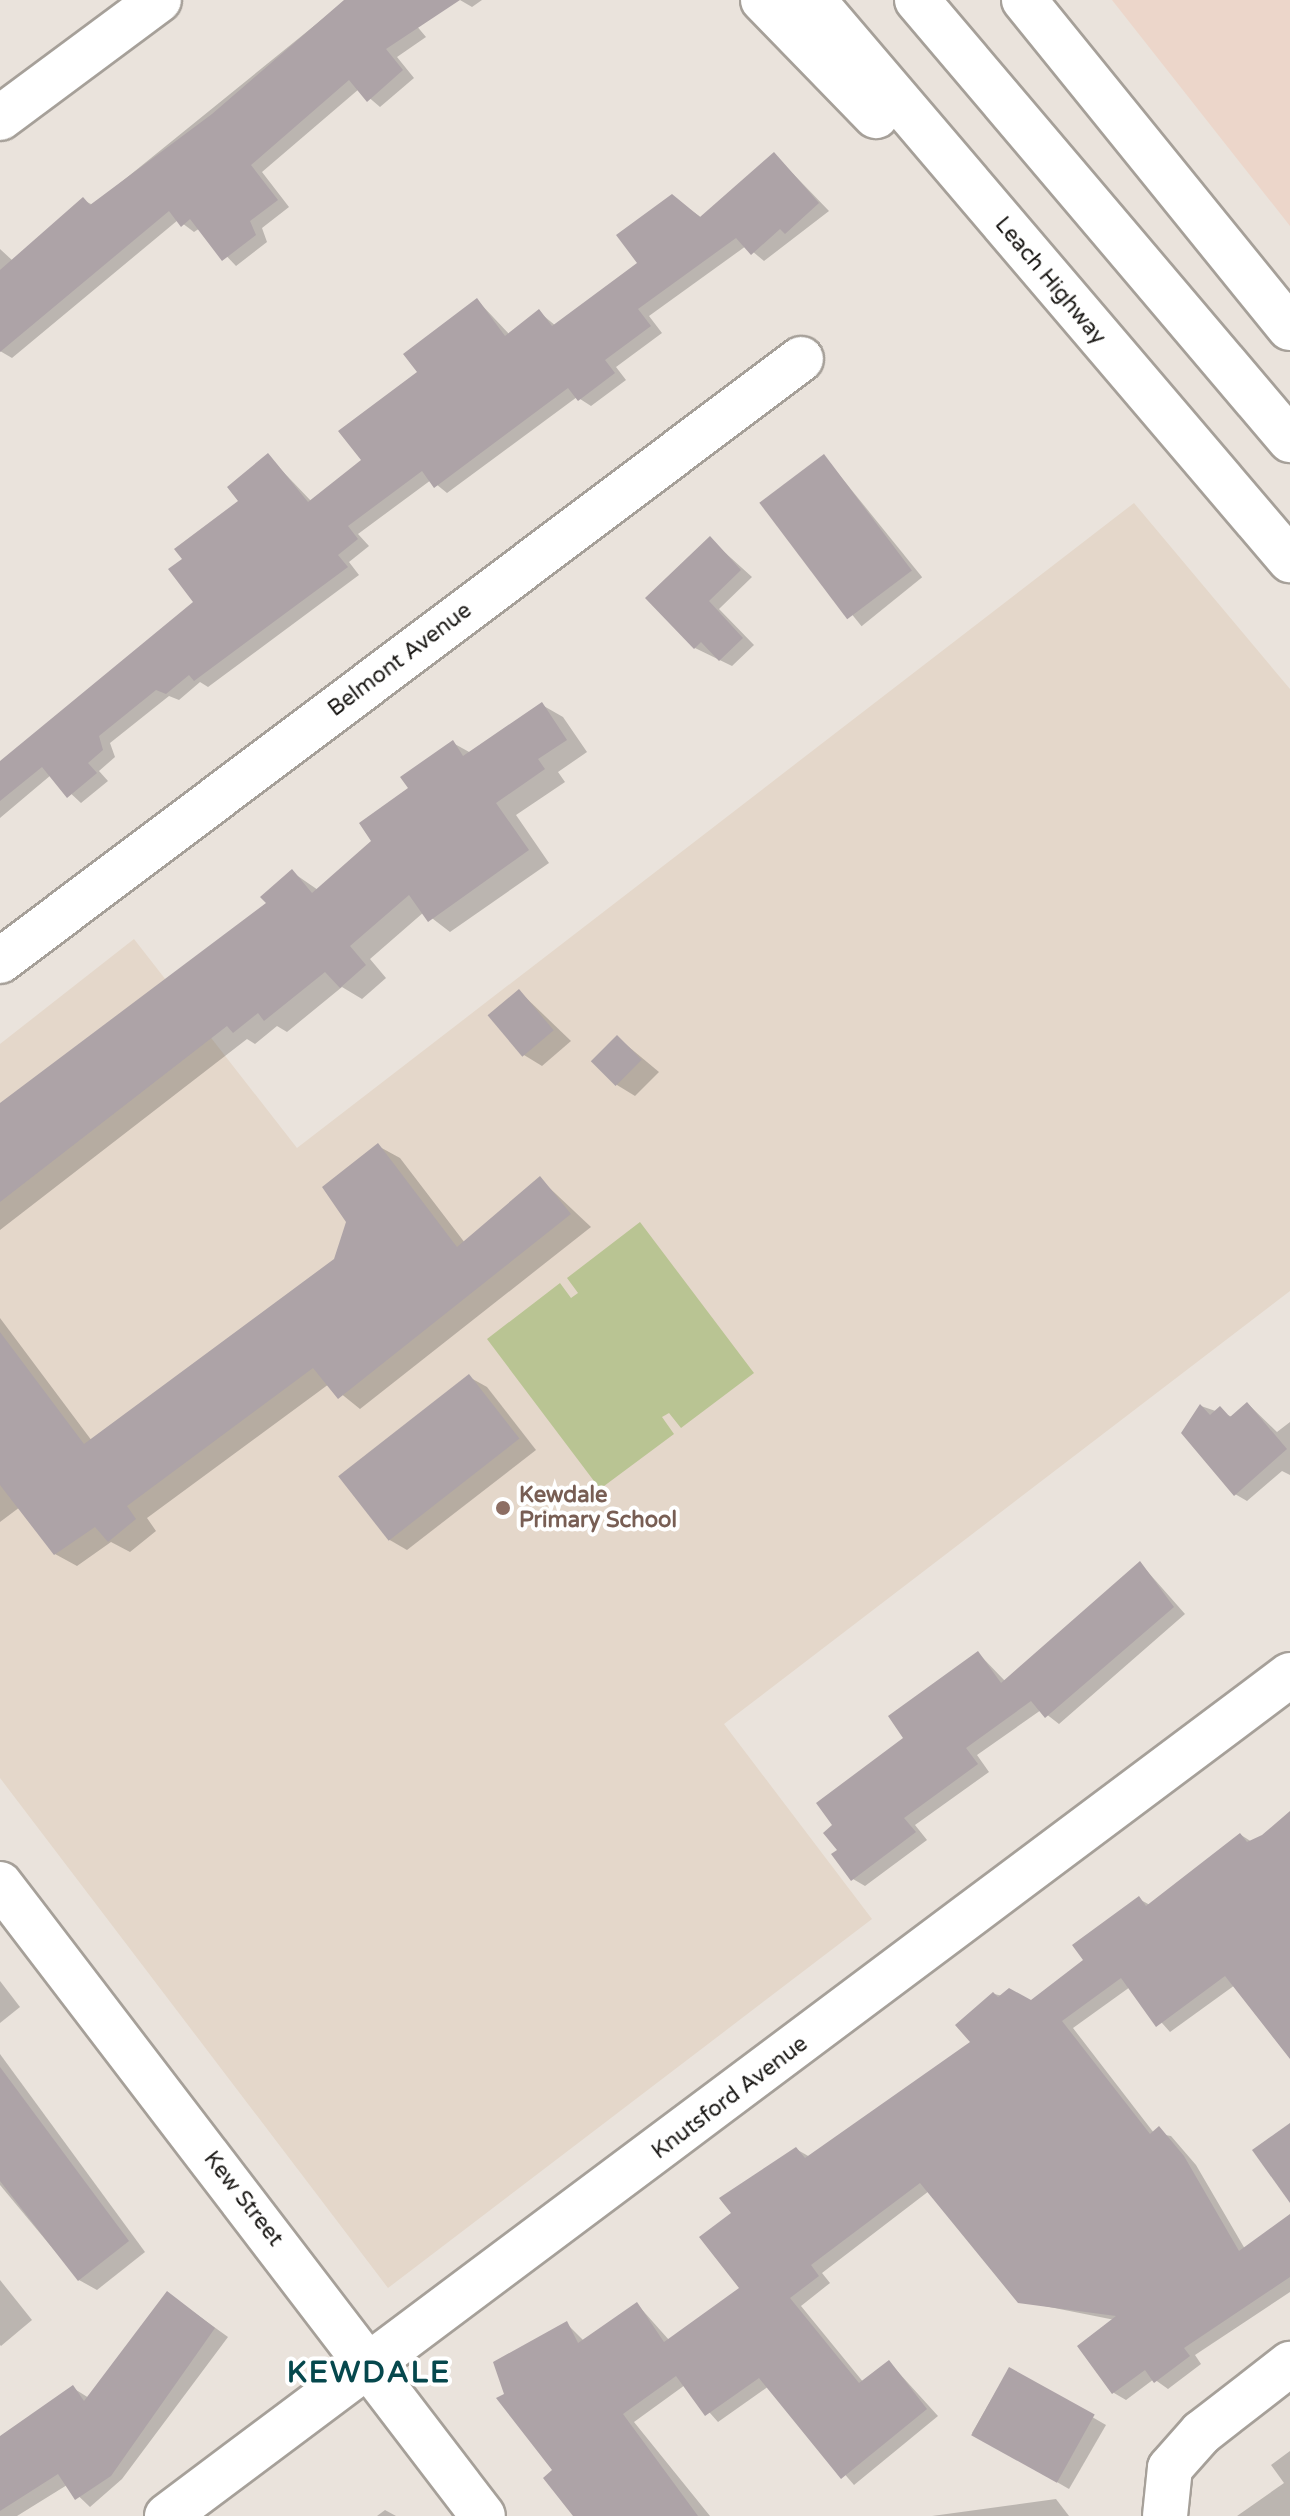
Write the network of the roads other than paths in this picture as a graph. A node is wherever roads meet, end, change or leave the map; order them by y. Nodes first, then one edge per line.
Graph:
1 (159, 0) edge
2 (763, 0) edge
3 (813, 0) edge
4 (917, 0) edge
5 (1024, 0) edge
6 (0, 118) edge
7 (1290, 328) edge
8 (801, 359) dead end
9 (1127, 372) junction
10 (1290, 440) edge
11 (1290, 560) edge
12 (0, 961) edge
13 (1290, 1675) edge
14 (0, 1884) edge
15 (1290, 2364) edge
16 (369, 2366) junction
17 (167, 2516) edge
18 (483, 2516) edge
19 (1165, 2516) edge

1 - 6 main road
2 - 9 main road
3 - 9 main road, Leach Highway
4 - 10 main road
5 - 7 main road
8 - 12 main road, Belmont Avenue
9 - 11 main road, Leach Highway
13 - 16 main road, Knutsford Avenue
14 - 16 main road, Kew Street
15 - 19 main road
16 - 17 main road, Knutsford Avenue
16 - 18 main road, Kew Street

